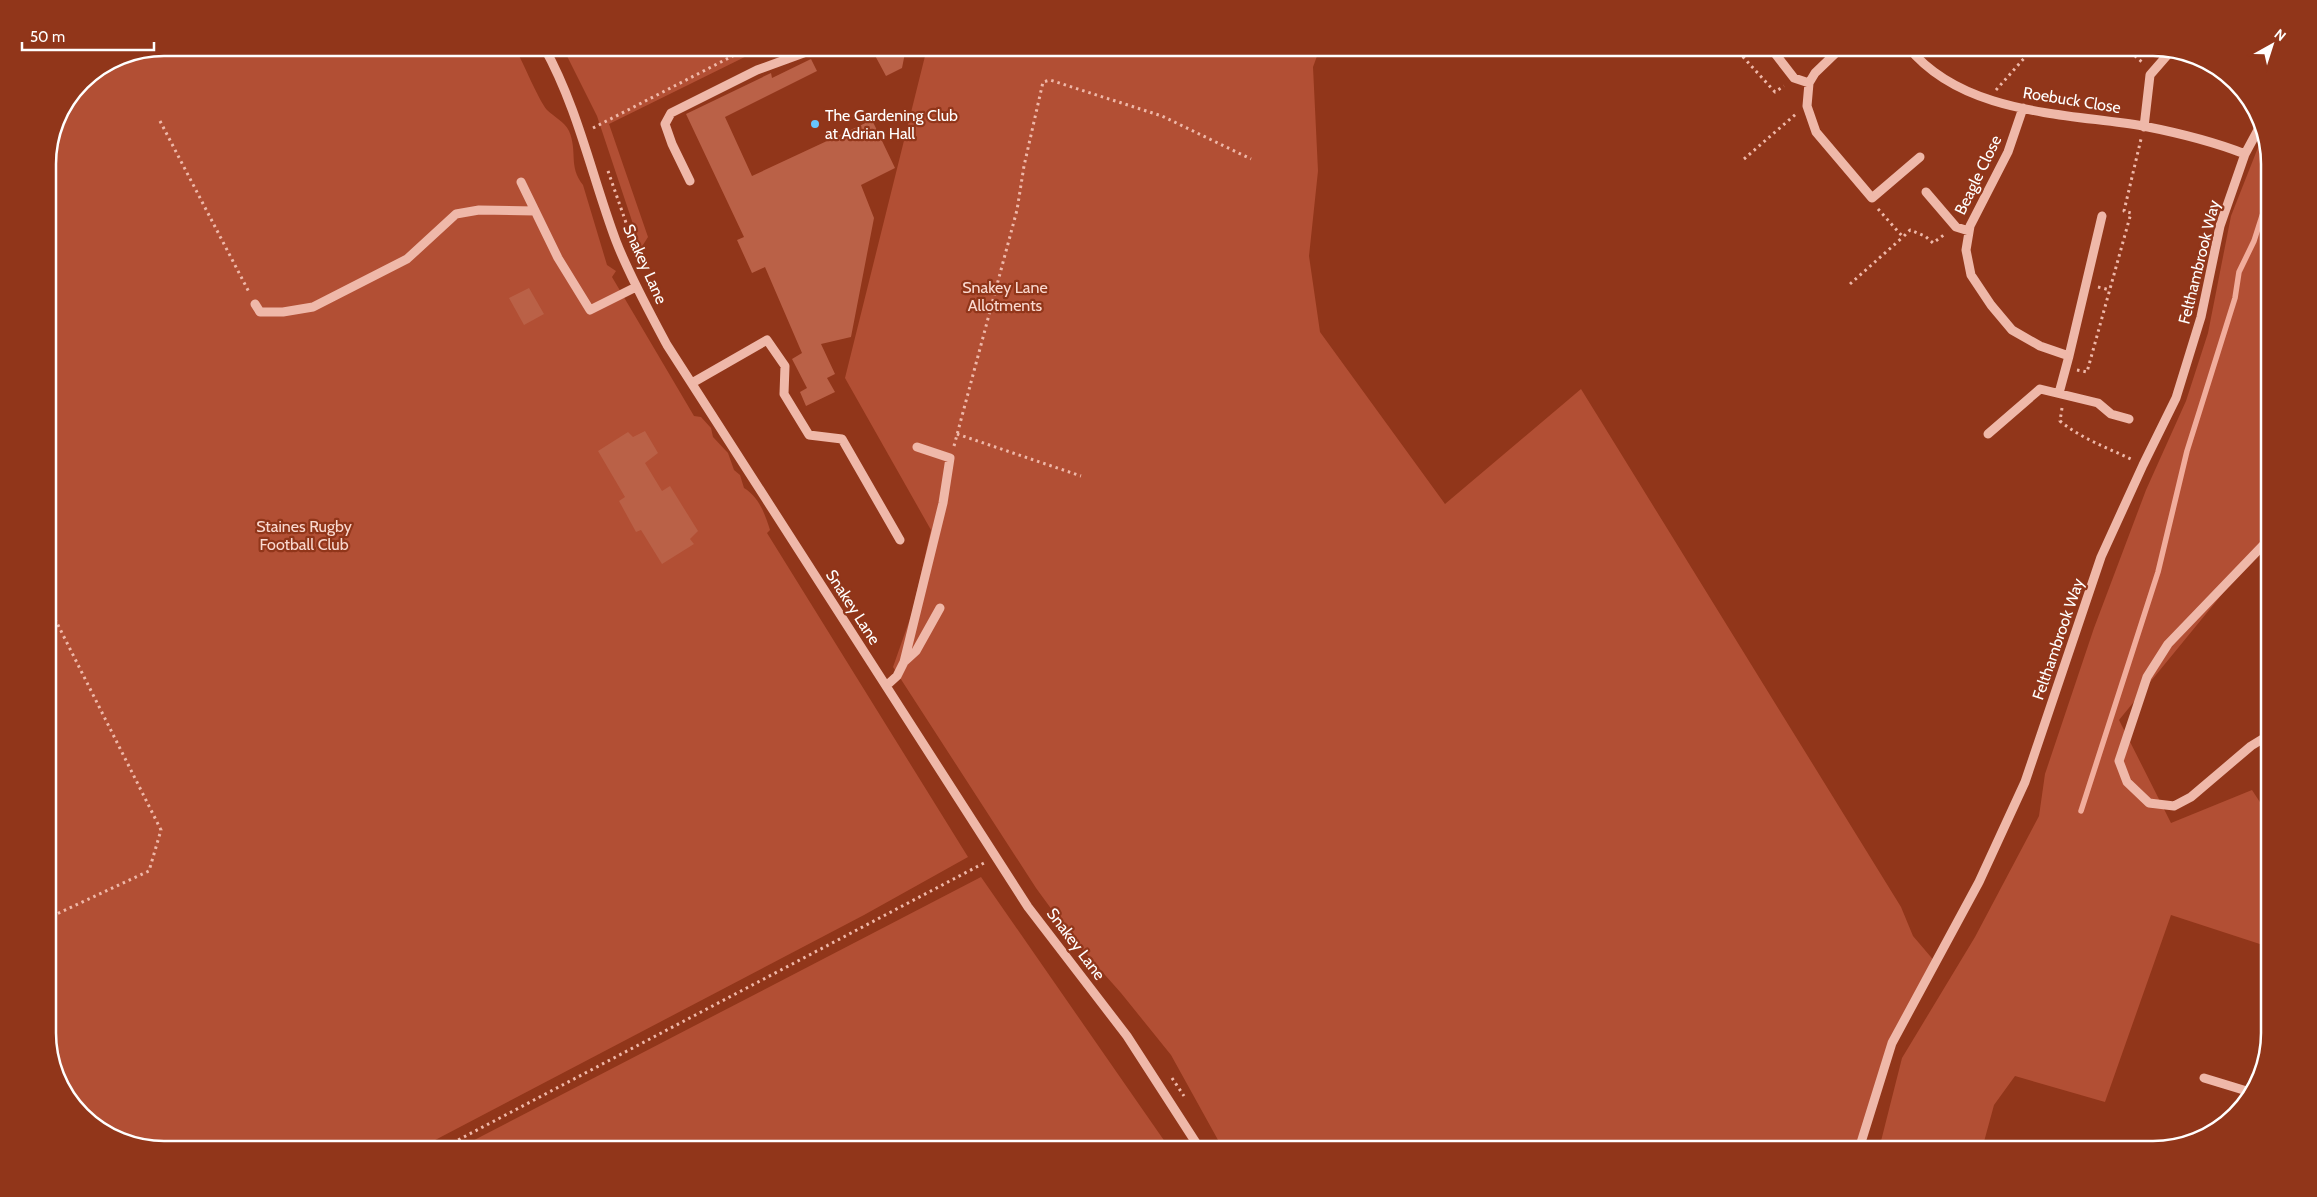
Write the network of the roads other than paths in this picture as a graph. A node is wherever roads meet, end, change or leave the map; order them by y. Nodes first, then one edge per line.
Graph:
1 (548, 56) edge
2 (797, 56) edge
3 (1776, 56) edge
4 (1833, 56) edge
5 (1914, 56) edge
6 (2166, 57) edge
7 (1809, 83) junction
8 (2023, 108) junction
9 (2144, 127) junction
10 (2256, 134) edge
11 (2245, 154) junction
12 (1920, 157) dead end
13 (690, 180) dead end
14 (521, 182) dead end
15 (1926, 192) dead end
16 (535, 211) junction
17 (2102, 216) dead end
18 (1969, 231) junction
19 (636, 288) junction
20 (255, 304) road end
21 (2069, 356) junction
22 (692, 383) junction
23 (2062, 394) junction
24 (2130, 419) dead end
25 (1988, 434) dead end
26 (917, 447) dead end
27 (900, 540) dead end
28 (2261, 547) edge
29 (940, 608) dead end
30 (904, 662) junction
31 (886, 686) junction
32 (2261, 740) edge
33 (2204, 1078) dead end
34 (2244, 1090) edge
35 (1194, 1141) edge
36 (1862, 1141) edge

1 - 19 street, Snakey Lane
2 - 13 street
3 - 7 street
4 - 7 street
5 - 8 street, Roebuck Close
6 - 9 street
7 - 12 street
8 - 9 street, Roebuck Close
8 - 18 street, Beagle Close
9 - 11 street, Roebuck Close
10 - 11 street, Felthambrook Way
11 - 36 street, Felthambrook Way
14 - 16 street
15 - 18 street
16 - 19 street
16 - 20 street
17 - 21 street
18 - 21 street, Beagle Close
19 - 22 street, Snakey Lane
21 - 23 street
22 - 27 street
22 - 31 street, Snakey Lane
23 - 24 street
23 - 25 street
26 - 30 street
28 - 32 street
29 - 30 street
30 - 31 street
31 - 35 street, Snakey Lane
33 - 34 street

